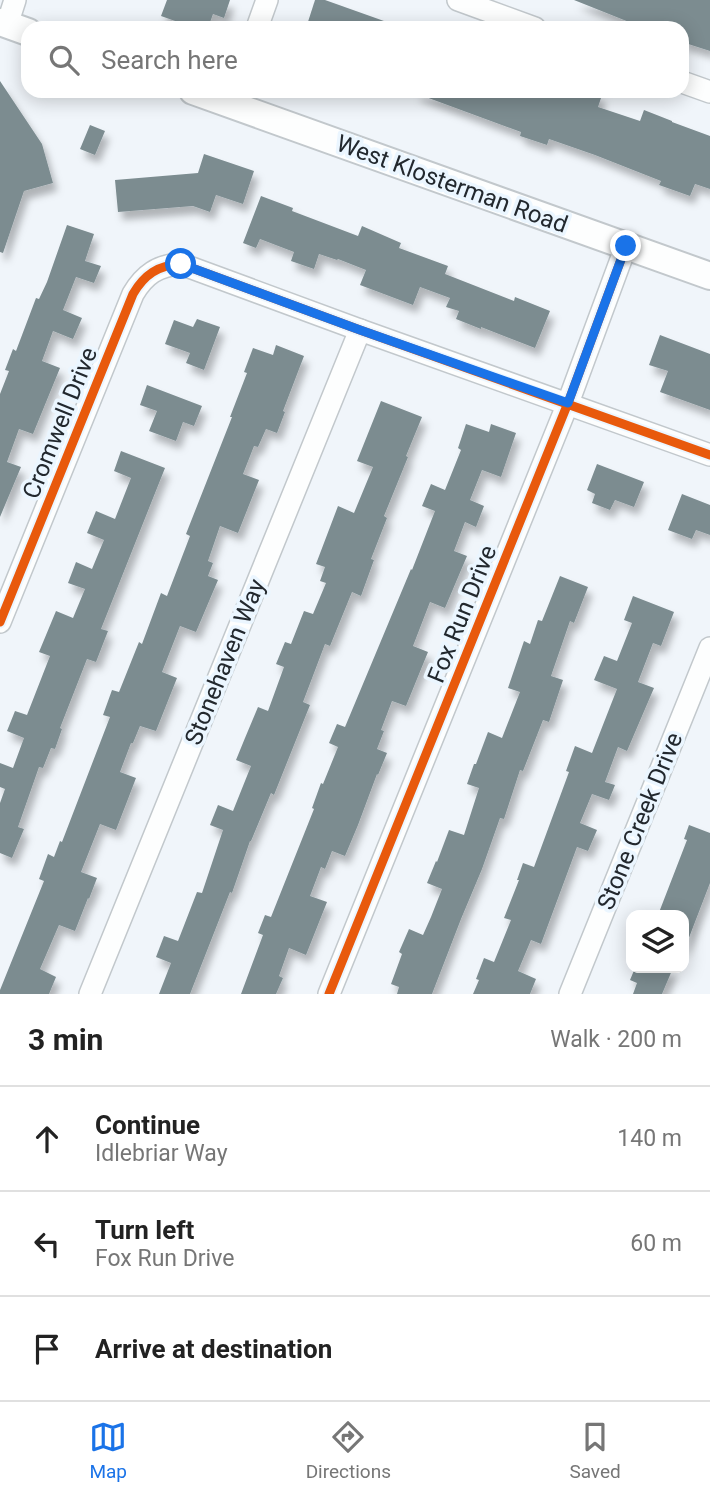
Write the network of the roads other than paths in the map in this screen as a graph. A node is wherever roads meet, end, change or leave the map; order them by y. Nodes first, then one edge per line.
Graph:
1 (15, 0) edge
2 (267, 0) edge
3 (458, 0) edge
4 (260, 21) edge
5 (516, 21) edge
6 (12, 27) edge
7 (689, 84) edge
8 (710, 92) edge
9 (235, 98) edge
10 (626, 246) junction
11 (710, 276) edge
12 (360, 330) junction
13 (568, 403) junction
14 (710, 455) edge
15 (0, 622) edge
16 (710, 648) edge
17 (90, 994) edge
18 (329, 994) edge
19 (570, 994) edge

1 - 6 street
2 - 4 street
3 - 5 street
7 - 8 street
9 - 10 street, West Klosterman Road
10 - 11 street, West Klosterman Road
10 - 13 street, Fox Run Drive
12 - 13 street
12 - 15 street, Cromwell Drive
12 - 17 street, Stonehaven Way
13 - 14 street
13 - 18 street, Fox Run Drive
16 - 19 street, Stone Creek Drive

